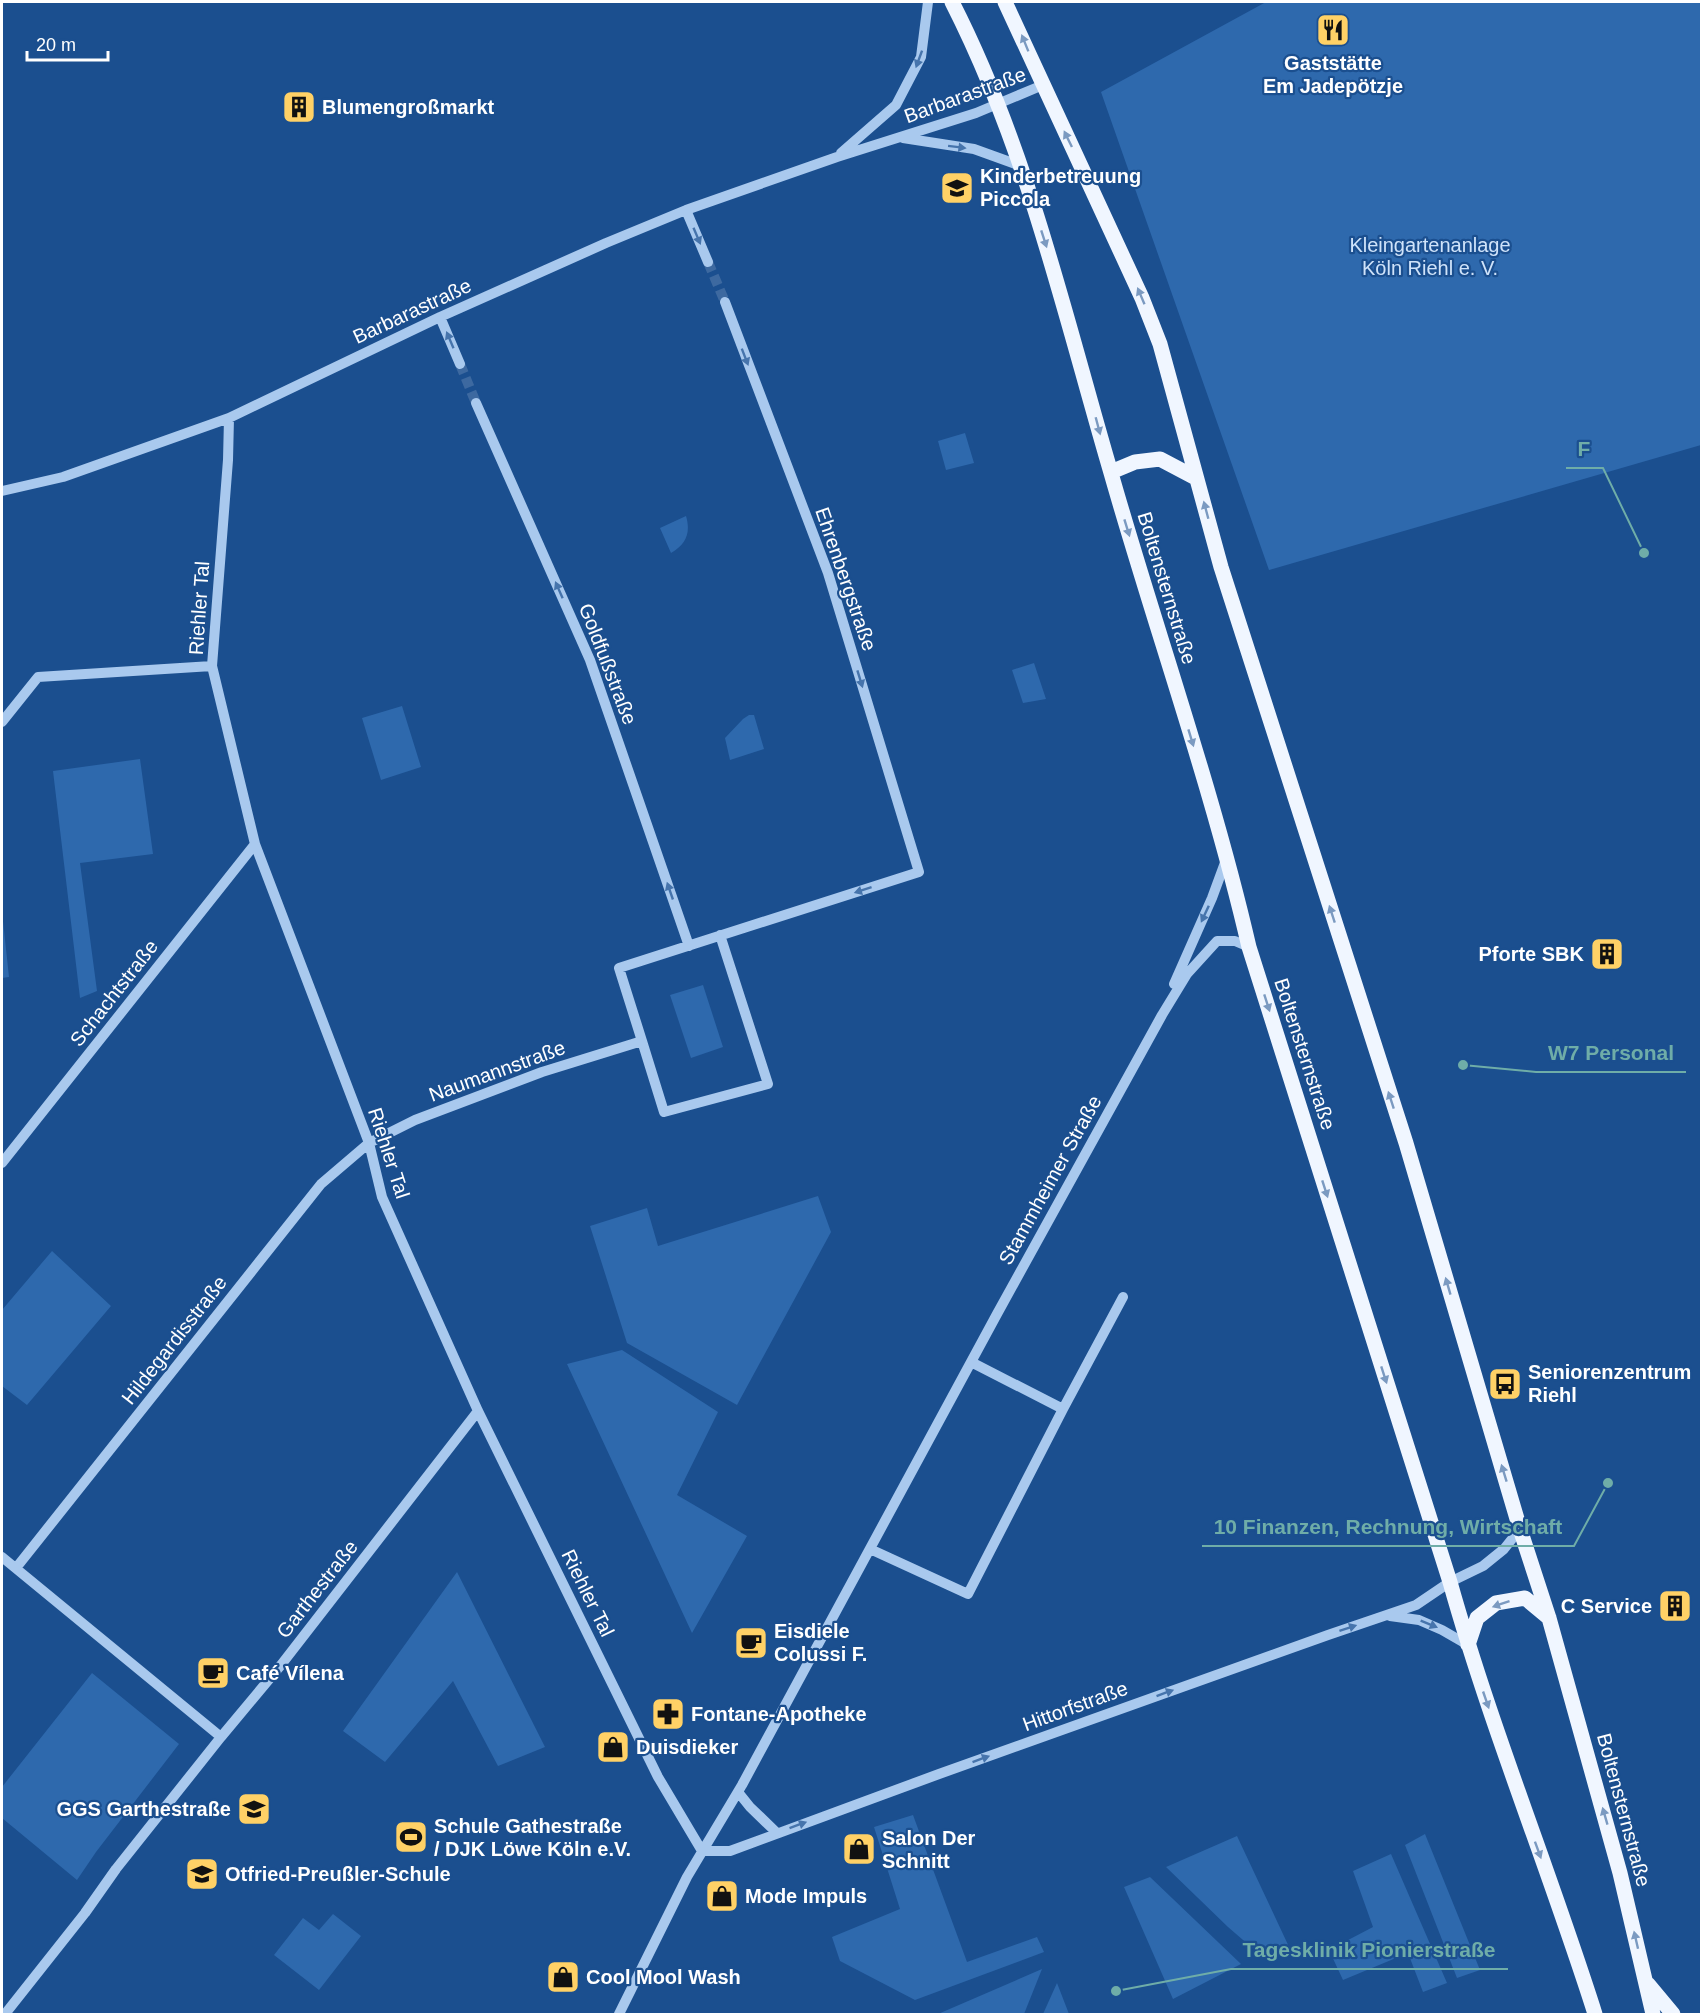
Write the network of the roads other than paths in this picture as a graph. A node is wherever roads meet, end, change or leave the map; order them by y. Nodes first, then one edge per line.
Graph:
1 (928, 2) edge
2 (951, 2) edge
3 (1005, 2) edge
4 (1043, 86) junction
5 (997, 104) junction
6 (899, 137) junction
7 (837, 157) junction
8 (1021, 166) junction
9 (686, 210) junction
10 (708, 262) tunnel mouth
11 (724, 302) tunnel mouth
12 (440, 316) junction
13 (460, 364) tunnel mouth
14 (477, 402) tunnel mouth
15 (229, 418) junction
16 (1110, 472) junction
17 (1197, 478) junction
18 (2, 490) edge
19 (212, 666) junction
20 (2, 722) edge
21 (255, 844) junction
22 (1227, 859) junction
23 (720, 935) junction
24 (689, 946) junction
25 (1249, 947) junction
26 (1162, 1015) junction
27 (642, 1041) junction
28 (369, 1143) junction
29 (2, 1163) edge
30 (1123, 1297) dead end
31 (971, 1362) junction
32 (1063, 1409) junction
33 (478, 1411) junction
34 (1520, 1529) junction
35 (870, 1550) junction
36 (2, 1557) edge
37 (16, 1568) junction
38 (1450, 1582) junction
39 (1386, 1616) junction
40 (1549, 1618) junction
41 (1468, 1645) junction
42 (220, 1737) junction
43 (738, 1792) junction
44 (777, 1833) junction
45 (702, 1851) junction
46 (1646, 1983) junction
47 (5, 2014) edge
48 (619, 2014) edge
49 (1594, 2014) edge
50 (1653, 2014) edge
51 (1672, 2014) edge

1 -> 7 street, Barbarastraße
2 - 5 main road, Boltensternstraße
4 -> 3 main road, Boltensternstraße
4 - 5 street, Barbarastraße
17 -> 4 main road, Boltensternstraße
5 - 6 street, Barbarastraße
5 - 8 main road, Boltensternstraße
6 - 7 street, Barbarastraße
6 -> 8 street, Barbarastraße
7 - 9 street, Barbarastraße
8 -> 16 main road, Boltensternstraße
9 -> 10 street
9 - 12 street, Barbarastraße
11 -> 23 street, Ehrenbergstraße
13 -> 12 street
12 - 15 street, Barbarastraße
24 -> 14 street, Goldfußstraße
15 - 18 street, Barbarastraße
15 - 19 street, Riehler Tal
16 - 17 main road
16 -> 22 main road, Boltensternstraße
34 -> 17 main road, Boltensternstraße
19 - 20 street
19 - 21 street, Riehler Tal
21 - 28 street, Riehler Tal
21 - 29 street, Schachtstraße
22 - 25 main road, Boltensternstraße
22 -> 26 street, Stammheimer Straße
23 - 24 street
23 - 27 street
24 - 27 street
25 - 26 street, Stammheimer Straße
25 -> 38 main road, Boltensternstraße
26 - 31 street, Stammheimer Straße
27 - 28 street, Naumannstraße
28 - 33 street, Riehler Tal
28 - 37 street, Hildegardisstraße
30 - 32 street
31 - 32 street
31 - 35 street, Stammheimer Straße
32 - 35 street
33 - 42 street, Garthestraße
33 - 45 street, Riehler Tal
34 - 38 street, Hittorfstraße
34 - 40 main road, Boltensternstraße
35 - 43 street, Stammheimer Straße
36 - 37 street
37 - 42 street
38 - 39 street, Hittorfstraße
38 - 41 main road, Boltensternstraße
39 -> 41 street, Hittorfstraße
44 -> 39 street, Hittorfstraße
40 -> 41 main road
46 -> 40 main road, Boltensternstraße
41 -> 49 main road, Boltensternstraße
42 - 47 street, Garthestraße
43 - 44 street
43 - 45 street, Stammheimer Straße
44 - 45 street, Hittorfstraße
45 - 48 street, Stammheimer Straße
46 - 50 main road, Boltensternstraße
46 - 51 main road

